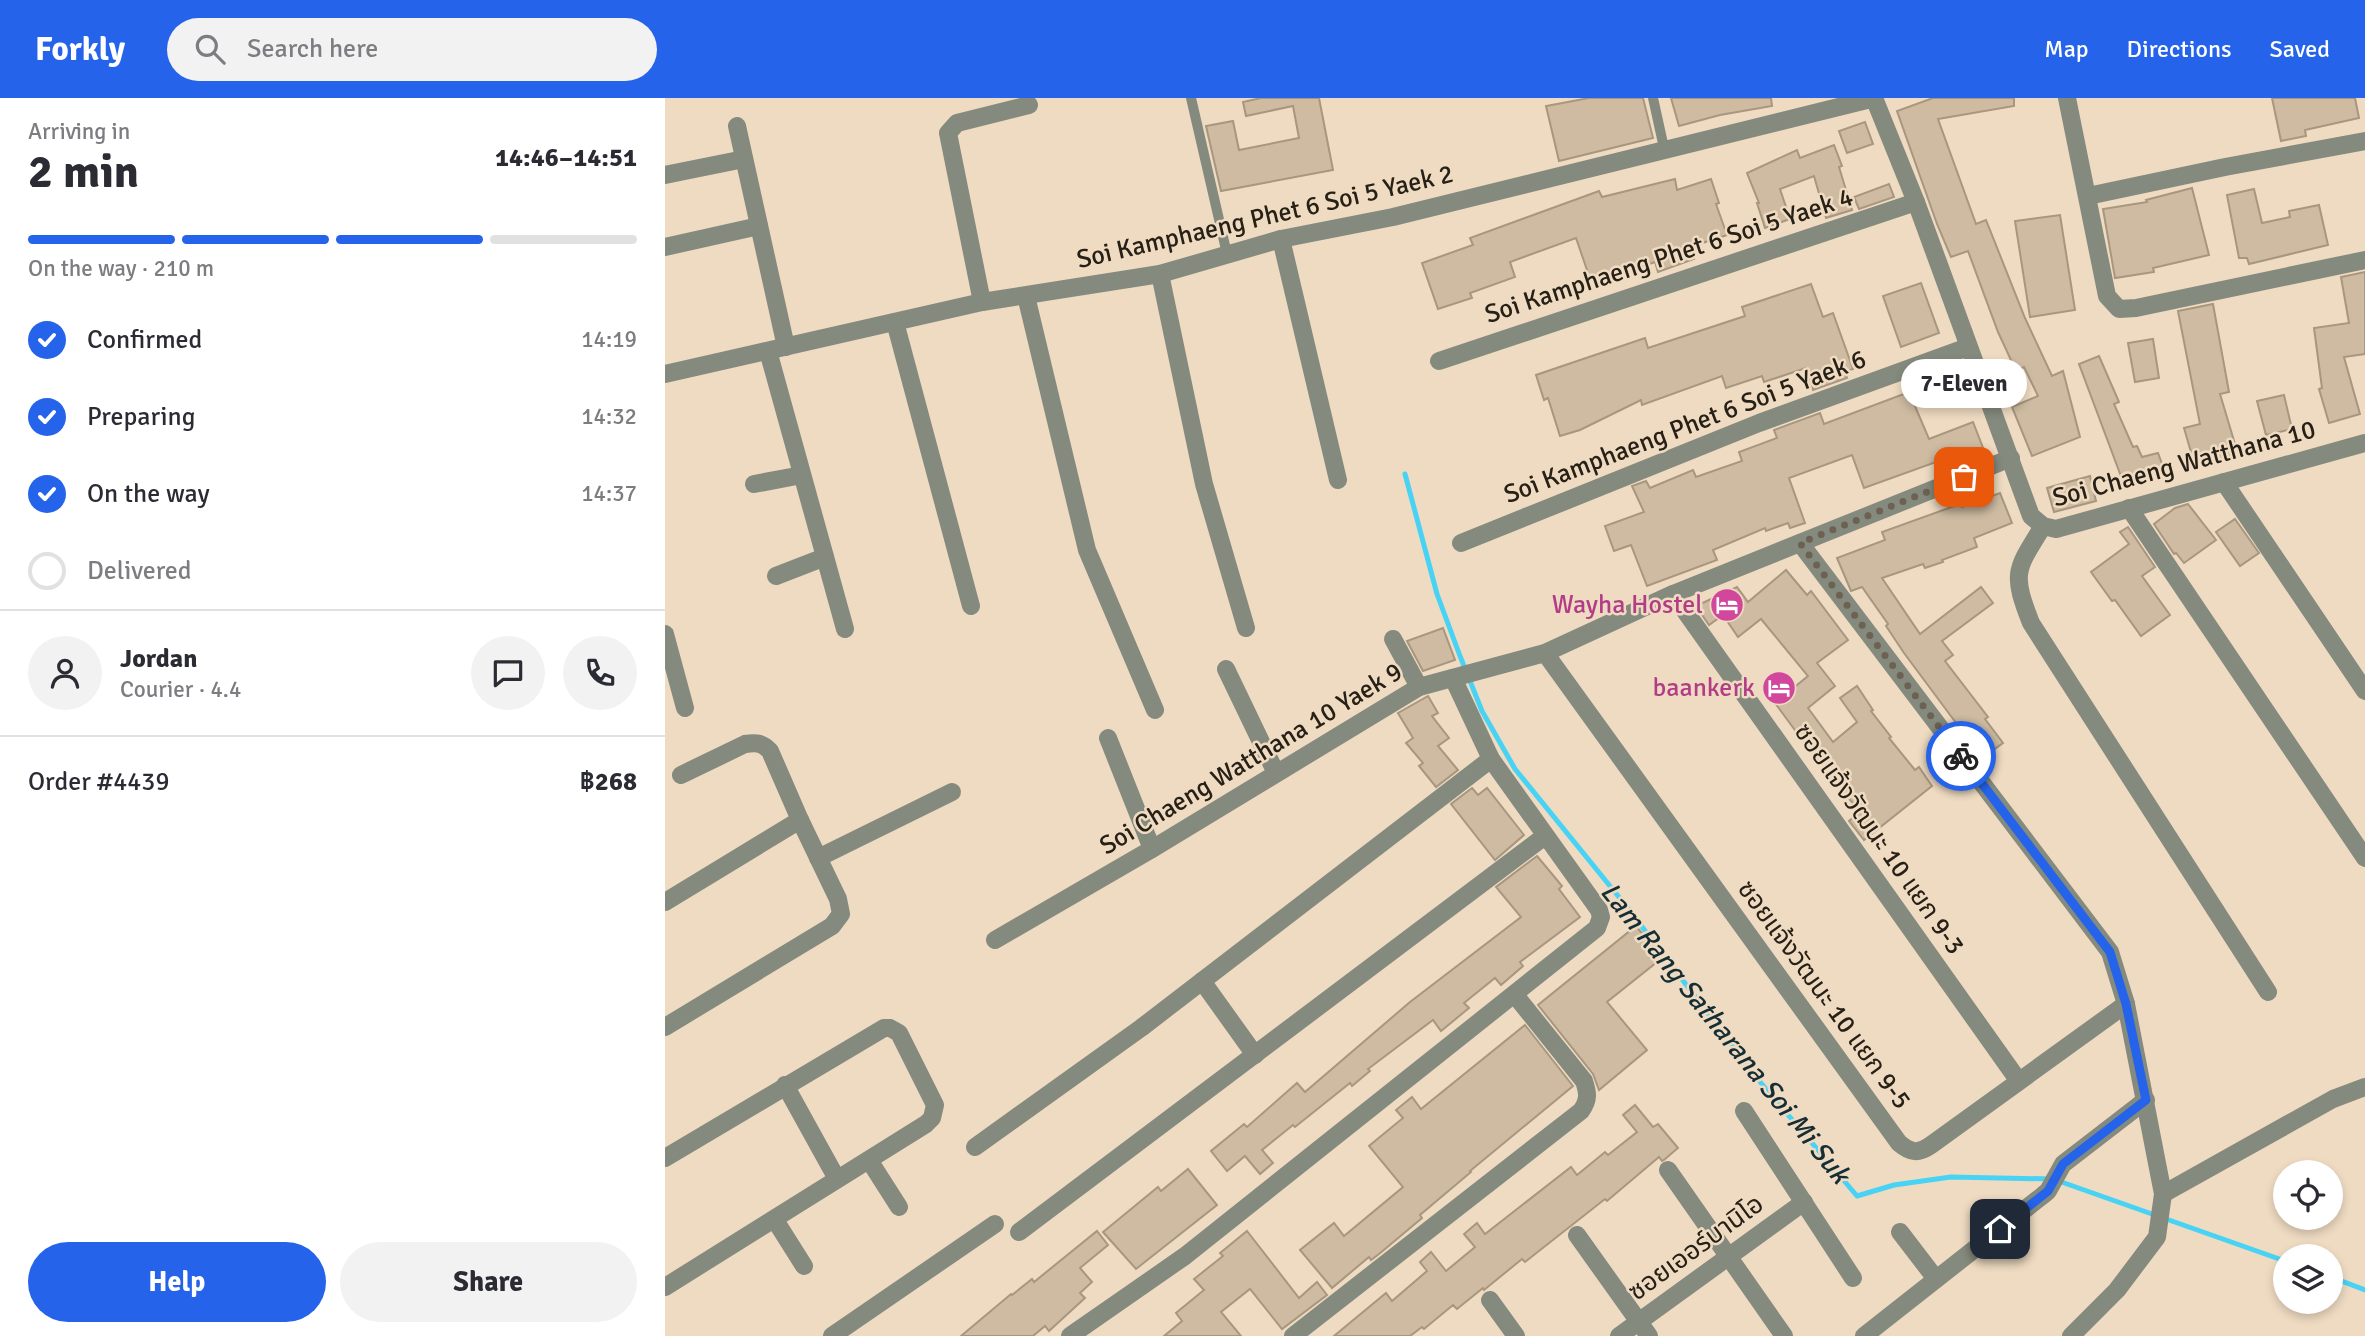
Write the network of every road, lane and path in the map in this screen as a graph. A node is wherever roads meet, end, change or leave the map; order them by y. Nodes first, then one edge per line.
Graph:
1 (1192, 98) edge
2 (1653, 98) edge
3 (1874, 98) edge
4 (2067, 98) edge
5 (1029, 105) dead end
6 (737, 126) dead end
7 (2365, 141) edge
8 (1664, 148) junction
9 (744, 159) junction
10 (665, 175) edge
11 (2088, 195) junction
12 (1916, 202) junction
13 (759, 226) junction
14 (1281, 239) junction
15 (665, 247) edge
16 (1227, 254) junction
17 (2365, 260) edge
18 (1160, 274) junction
19 (1026, 296) junction
20 (982, 302) junction
21 (895, 322) junction
22 (786, 347) junction
23 (1968, 347) junction
24 (768, 351) junction
25 (1439, 361) dead end
26 (665, 374) edge
27 (2365, 443) edge
28 (2011, 458) junction
29 (802, 475) junction
30 (1338, 481) dead end
31 (2224, 482) junction
32 (754, 484) dead end
33 (2129, 509) junction
34 (2043, 526) junction
35 (1461, 543) dead end
36 (1800, 543) junction
37 (825, 557) junction
38 (776, 576) dead end
39 (1673, 594) junction
40 (971, 606) dead end
41 (1246, 628) dead end
42 (845, 629) dead end
43 (665, 635) edge
44 (1393, 639) dead end
45 (1545, 653) junction
46 (1226, 669) dead end
47 (1462, 676) junction
48 (1419, 687) junction
49 (2365, 691) edge
50 (685, 708) dead end
51 (1154, 710) dead end
52 (1108, 737) dead end
53 (1491, 759) junction
54 (1276, 773) junction
55 (681, 775) dead end
56 (952, 792) dead end
57 (800, 820) junction
58 (1545, 836) junction
59 (1152, 849) junction
60 (818, 858) junction
61 (2365, 858) edge
62 (665, 902) edge
63 (996, 940) dead end
64 (1202, 981) junction
65 (2268, 992) dead end
66 (1515, 995) junction
67 (2126, 1004) junction
68 (665, 1027) edge
69 (1255, 1055) junction
70 (2018, 1080) junction
71 (785, 1085) junction
72 (2365, 1087) edge
73 (2146, 1100) junction
74 (1744, 1111) dead end
75 (975, 1147) dead end
76 (665, 1158) edge
77 (870, 1160) junction
78 (1668, 1170) dead end
79 (837, 1180) junction
80 (2162, 1199) junction
81 (1804, 1202) junction
82 (899, 1207) dead end
83 (775, 1220) junction
84 (995, 1224) dead end
85 (1900, 1231) dead end
86 (1019, 1232) dead end
87 (1577, 1235) dead end
88 (1730, 1257) junction
89 (804, 1266) dead end
90 (1853, 1278) dead end
91 (1936, 1279) junction
92 (665, 1287) edge
93 (1490, 1300) dead end
94 (1644, 1329) edge
95 (832, 1336) edge
96 (1070, 1336) edge
97 (1293, 1336) edge
98 (1516, 1336) edge
99 (1619, 1336) edge
100 (1784, 1336) edge
101 (1864, 1336) edge
102 (2071, 1336) edge

1 - 16 lane
2 - 8 lane
3 - 8 street, Soi Kamphaeng Phet 6 Soi 5 Yaek 2
3 - 12 street, Soi Chaeng Watthana 10
4 - 11 street
5 - 20 street
6 - 9 street
7 - 11 street
8 - 14 street, Soi Kamphaeng Phet 6 Soi 5 Yaek 2
9 - 10 street
9 - 13 street
11 - 17 street
12 - 23 street, Soi Chaeng Watthana 10
12 - 25 street, Soi Kamphaeng Phet 6 Soi 5 Yaek 4
13 - 15 street
13 - 22 street
14 - 16 street, Soi Kamphaeng Phet 6 Soi 5 Yaek 2
14 - 30 street
16 - 18 street, Soi Kamphaeng Phet 6 Soi 5 Yaek 2
18 - 19 street, Soi Kamphaeng Phet 6 Soi 5 Yaek 2
18 - 41 street
19 - 20 street, Soi Kamphaeng Phet 6 Soi 5 Yaek 2
19 - 51 street
20 - 21 street, Soi Kamphaeng Phet 6 Soi 5 Yaek 2
21 - 22 street, Soi Kamphaeng Phet 6 Soi 5 Yaek 2
21 - 40 street
22 - 24 street, Soi Kamphaeng Phet 6 Soi 5 Yaek 2
23 - 28 street, Soi Chaeng Watthana 10
23 - 35 street, Soi Kamphaeng Phet 6 Soi 5 Yaek 6
24 - 26 street, Soi Kamphaeng Phet 6 Soi 5 Yaek 2
24 - 29 street
27 - 31 street, Soi Chaeng Watthana 10
28 - 34 street, Soi Chaeng Watthana 10
28 - 36 street, Soi Chaeng Watthana 10 Yaek 9
29 - 32 street
29 - 37 street
31 - 33 street, Soi Chaeng Watthana 10
31 - 49 street
33 - 34 street, Soi Chaeng Watthana 10
33 - 61 street
34 - 65 street
36 - 39 street, Soi Chaeng Watthana 10 Yaek 9
36 - 67 street
37 - 38 street
37 - 42 street
39 - 45 street, Soi Chaeng Watthana 10 Yaek 9
39 - 70 street, ซอยแจ้งวัฒนะ 10 แยก 9-3
43 - 50 street
44 - 48 street
45 - 47 street, Soi Chaeng Watthana 10 Yaek 9
45 - 70 street, ซอยแจ้งวัฒนะ 10 แยก 9-5
46 - 54 street
47 - 48 street, Soi Chaeng Watthana 10 Yaek 9
47 - 53 street
48 - 54 street, Soi Chaeng Watthana 10 Yaek 9
52 - 59 street
53 - 58 street
53 - 64 street
54 - 59 street, Soi Chaeng Watthana 10 Yaek 9
55 - 57 street
56 - 60 street
57 - 60 street
57 - 62 street
58 - 66 street
58 - 69 street
59 - 63 street, Soi Chaeng Watthana 10 Yaek 9
60 - 68 street
64 - 69 street
64 - 75 street
66 - 96 street
66 - 97 street
67 - 70 street, ซอยแจ้งวัฒนะ 10 แยก 9-5
67 - 73 street
69 - 86 street
71 - 76 street
71 - 77 street
71 - 79 street
72 - 80 street
73 - 80 street
73 - 91 street
74 - 81 street
77 - 79 street
77 - 82 street
78 - 88 street
79 - 83 street
80 - 102 street
81 - 88 street, ซอยเออร์บานิโอ
81 - 90 street
83 - 89 street
83 - 92 street
84 - 95 street
85 - 91 street
87 - 94 street
88 - 94 street, ซอยเออร์บานิโอ
88 - 100 street
91 - 101 street
93 - 98 street
94 - 99 street, ซอยเออร์บานิโอ

